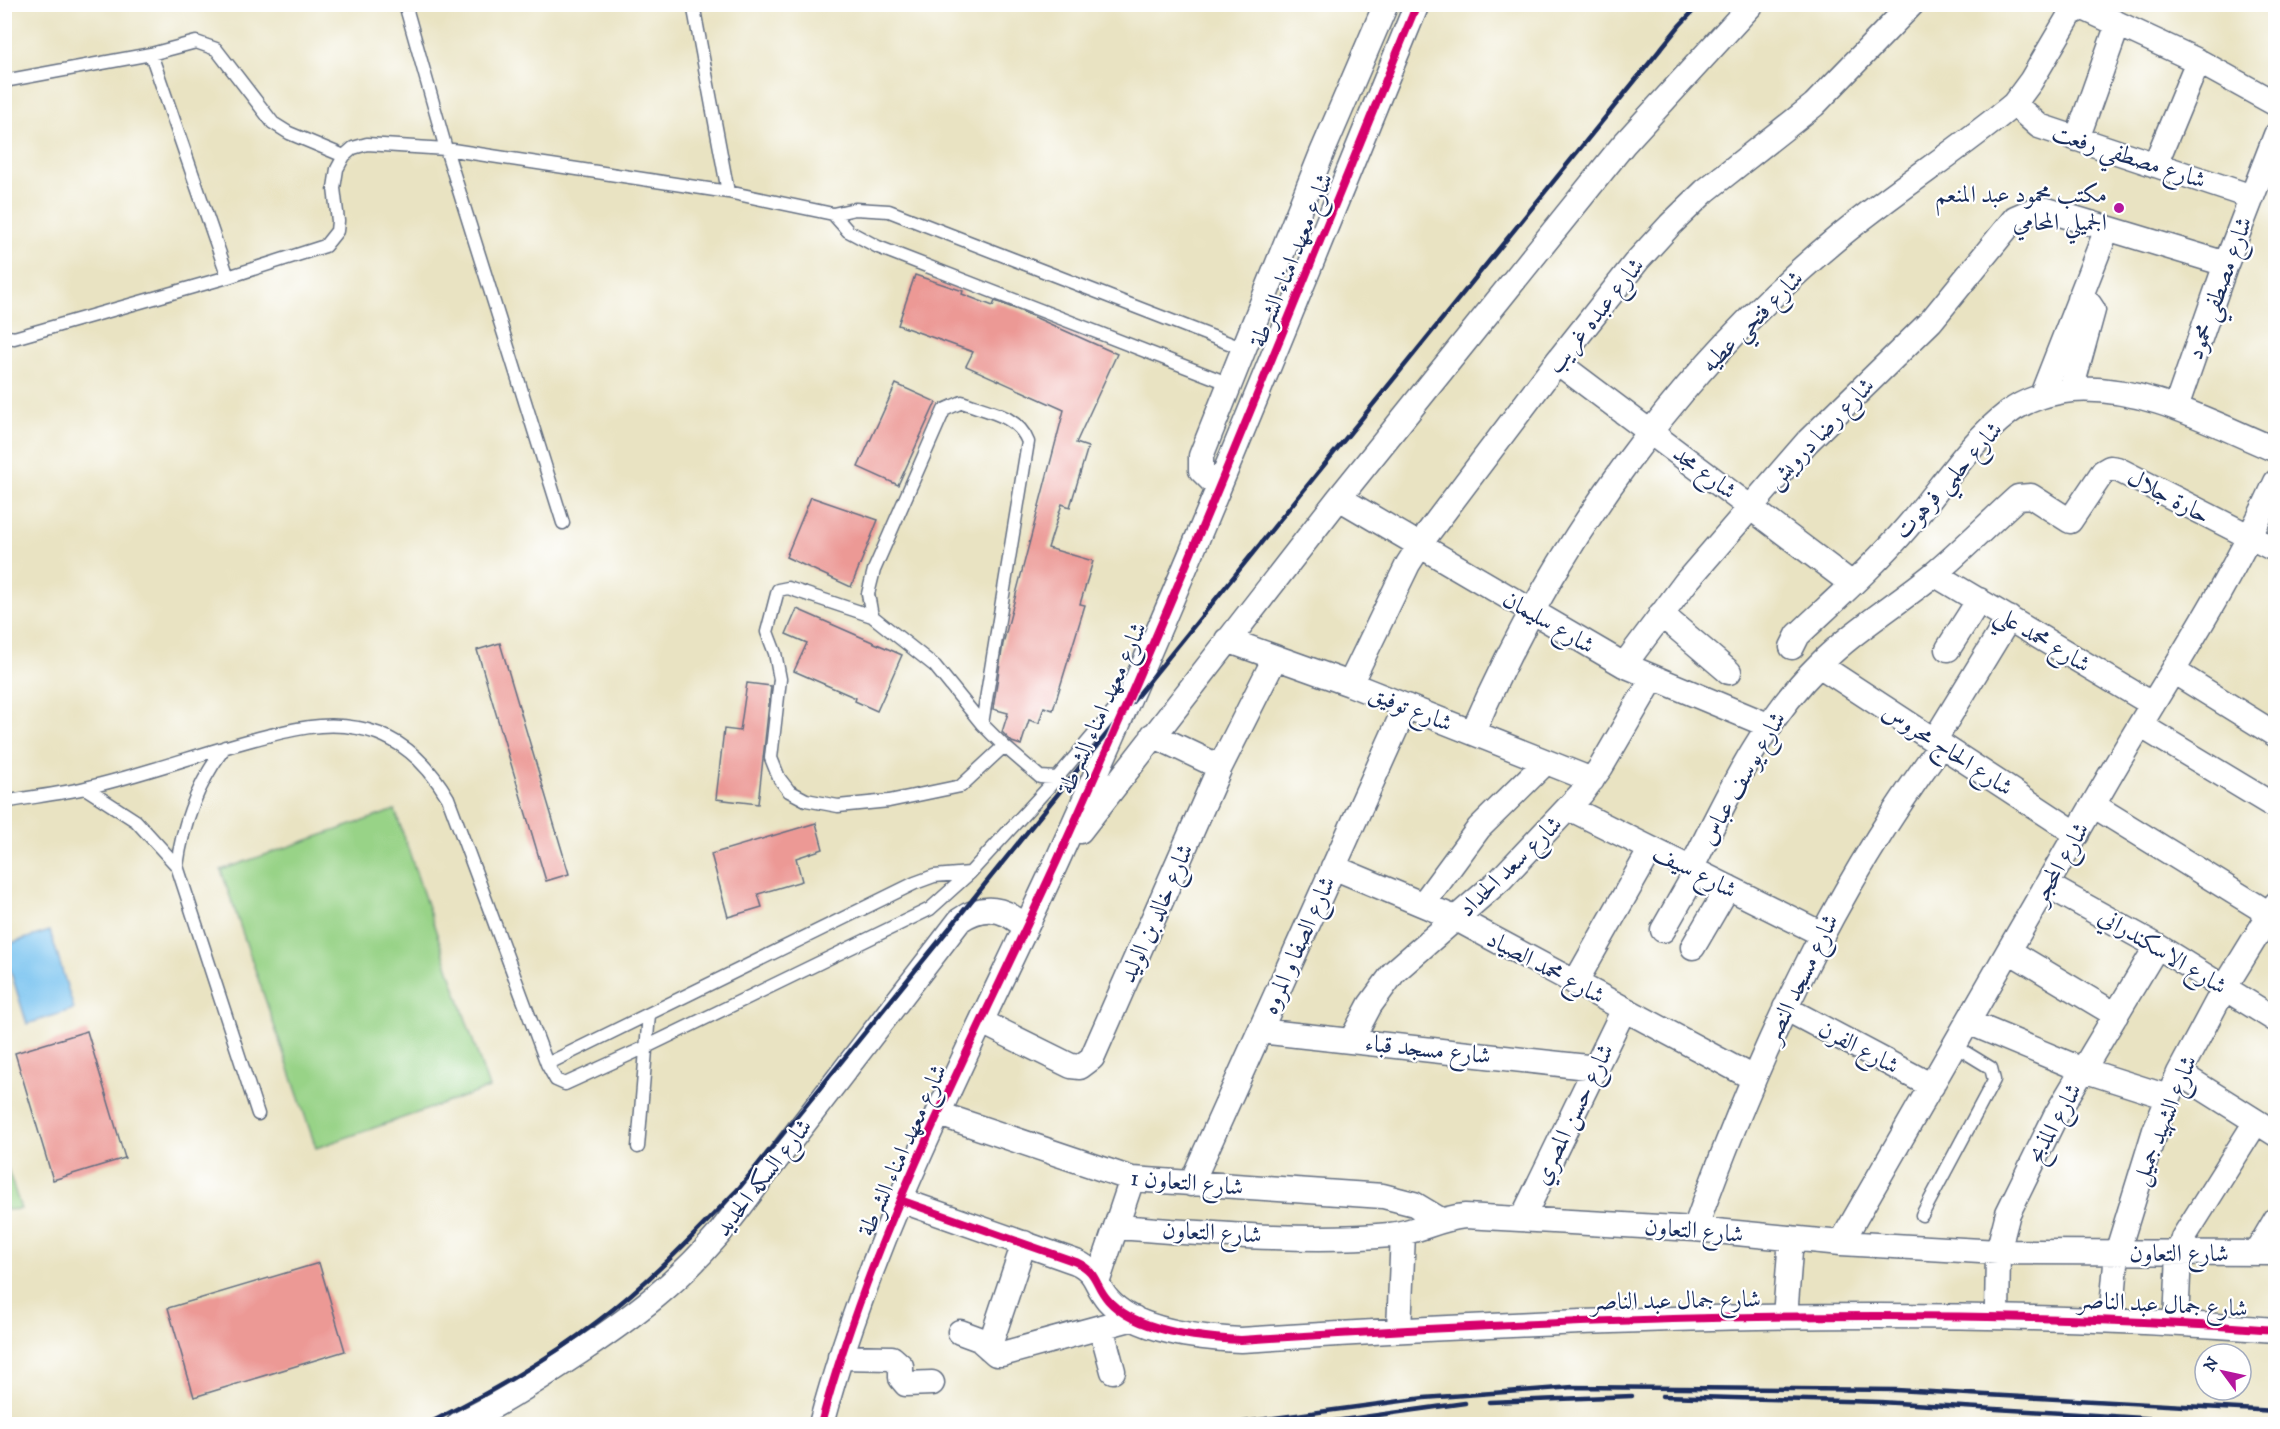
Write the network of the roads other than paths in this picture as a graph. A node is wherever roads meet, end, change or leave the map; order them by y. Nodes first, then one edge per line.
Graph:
1 (405, 4) edge
2 (693, 4) edge
3 (1386, 4) edge
4 (1417, 4) edge
5 (1752, 4) edge
6 (1912, 4) edge
7 (2118, 24) junction
8 (151, 54) junction
9 (2198, 62) junction
10 (4, 81) edge
11 (2014, 104) junction
12 (2276, 104) edge
13 (2276, 135) edge
14 (2077, 139) junction
15 (446, 149) junction
16 (344, 156) junction
17 (2155, 165) junction
18 (2269, 170) edge
19 (728, 192) junction
20 (2252, 197) junction
21 (833, 214) junction
22 (2107, 229) junction
23 (2226, 264) junction
24 (228, 277) junction
25 (2079, 299) junction
26 (4, 336) edge
27 (1244, 349) junction
28 (1557, 362) junction
29 (1230, 384) junction
30 (2072, 390) junction
31 (2042, 395) junction
32 (2176, 407) junction
33 (1650, 431) junction
34 (2276, 450) edge
35 (2276, 483) edge
36 (1218, 487) junction
37 (1339, 498) junction
38 (1751, 506) junction
39 (563, 523) dead end
40 (2249, 538) junction
41 (1419, 547) junction
42 (2276, 550) edge
43 (1934, 573) junction
44 (1852, 584) junction
45 (1979, 600) junction
46 (1532, 612) junction
47 (1661, 614) junction
48 (872, 616) junction
49 (2009, 618) junction
50 (1227, 640) junction
51 (1792, 647) dead end
52 (1948, 649) dead end
53 (1275, 658) junction
54 (1819, 664) junction
55 (1624, 665) junction
56 (2173, 671) junction
57 (1729, 672) dead end
58 (1653, 678) junction
59 (1350, 684) junction
60 (1132, 689) junction
61 (2152, 704) junction
62 (1406, 706) junction
63 (982, 724) junction
64 (2140, 725) junction
65 (1770, 726) junction
66 (1473, 732) junction
67 (1153, 735) junction
68 (2276, 735) edge
69 (1937, 743) junction
70 (1004, 746) junction
71 (225, 747) junction
72 (1546, 762) junction
73 (1220, 767) junction
74 (1057, 778) junction
75 (1592, 780) junction
76 (85, 788) junction
77 (4, 802) edge
78 (2093, 805) junction
79 (2276, 807) edge
80 (1569, 808) junction
81 (2077, 834) junction
82 (1652, 849) junction
83 (1056, 862) junction
84 (177, 866) junction
85 (1334, 867) junction
86 (1694, 870) junction
87 (970, 873) junction
88 (2048, 885) junction
89 (1728, 887) junction
90 (1424, 904) junction
91 (2274, 912) edge
92 (1455, 918) junction
93 (1025, 928) junction
94 (1663, 930) dead end
95 (1822, 934) junction
96 (2157, 946) junction
97 (1693, 947) dead end
98 (2009, 951) junction
99 (1575, 983) junction
100 (2225, 987) junction
101 (1785, 1008) junction
102 (1624, 1010) junction
103 (649, 1014) junction
104 (2116, 1015) junction
105 (2276, 1020) edge
106 (982, 1022) junction
107 (1968, 1022) junction
108 (1260, 1031) junction
109 (1351, 1041) junction
110 (1955, 1046) junction
111 (646, 1047) junction
112 (548, 1064) junction
113 (1596, 1068) junction
114 (2083, 1070) junction
115 (2179, 1073) junction
116 (1753, 1078) junction
117 (1932, 1086) junction
118 (2168, 1097) junction
119 (258, 1114) dead end
120 (939, 1114) junction
121 (2266, 1128) edge
122 (638, 1147) dead end
123 (1132, 1179) junction
124 (1191, 1184) junction
125 (900, 1200) junction
126 (1922, 1215) dead end
127 (1439, 1219) junction
128 (1522, 1219) junction
129 (2276, 1220) edge
130 (1116, 1227) junction
131 (1695, 1228) junction
132 (1403, 1233) junction
133 (1791, 1238) junction
134 (1024, 1243) junction
135 (1841, 1243) junction
136 (1998, 1252) junction
137 (2116, 1253) junction
138 (2180, 1253) junction
139 (2266, 1253) edge
140 (1098, 1280) junction
141 (1785, 1317) junction
142 (1997, 1317) junction
143 (1134, 1318) junction
144 (2111, 1320) junction
145 (2176, 1323) junction
146 (1101, 1327) junction
147 (1399, 1330) junction
148 (2276, 1330) edge
149 (960, 1332) dead end
150 (988, 1348) junction
151 (840, 1357) junction
152 (1113, 1371) dead end
153 (932, 1383) dead end
154 (459, 1425) edge
155 (821, 1425) edge

1 - 15 lane
2 - 19 lane
3 - 27 street
4 - 36 street, شارع معهد امناء الشرطة
5 - 37 street
6 - 28 street, شارع عبده غريب
7 - 9 street, شارع فتحي عطيه
7 - 11 street, شارع فتحي عطيه
7 - 14 street
8 - 10 lane
8 - 16 lane
8 - 24 lane
9 - 12 street, شارع فتحي عطيه
9 - 17 street
11 - 14 street, شارع مصطفي رفعت
11 - 33 street, شارع فتحي عطيه
13 - 18 street, شارع مصطفي محمود
14 - 17 street, شارع مصطفي رفعت
15 - 16 lane
15 - 19 lane
15 - 39 lane
16 - 24 lane
17 - 20 street, شارع مصطفي رفعت
18 - 20 street, شارع مصطفي محمود
19 - 21 lane
20 - 23 street, شارع مصطفي محمود
21 - 27 lane
21 - 29 lane
22 - 23 street
22 - 25 street
22 - 38 street, شارع رضا درويش
23 - 32 street, شارع مصطفي محمود
24 - 26 lane
25 - 30 street
25 - 31 street
27 - 29 street
28 - 33 street, شارع مجد
28 - 41 street, شارع عبده غريب
29 - 36 street
30 - 31 street, شارع حلمي فرهوت
30 - 32 street, شارع حلمي فرهوت
31 - 44 street, شارع حلمي فرهوت
32 - 34 street, شارع حلمي فرهوت
33 - 38 street, شارع مجد
33 - 46 street, شارع فتحي عطيه
35 - 40 street, شارع المحجر
36 - 60 street, شارع معهد امناء الشرطة
37 - 41 street, شارع سليمان
37 - 50 street
38 - 44 street, شارع مجد
38 - 47 street, شارع رضا درويش
40 - 42 street
40 - 43 street, حارة جلال
40 - 56 street, شارع المحجر
41 - 46 street, شارع سليمان
41 - 59 street, شارع عبده غريب
43 - 45 street, شارع محمد علي
43 - 54 street, شارع يوسف عباس
44 - 51 street, شارع حلمي فرهوت
45 - 49 street, شارع محمد علي
45 - 52 street
46 - 55 street, شارع سليمان
46 - 66 street, شارع فتحي عطيه
47 - 55 street, شارع رضا درويش
47 - 57 street
48 - 63 lane
48 - 63 lane
48 - 70 lane
49 - 61 street, شارع محمد علي
49 - 69 street, شارع مسجد النصر
50 - 53 street, شارع توفيق
50 - 67 street
53 - 59 street, شارع توفيق
53 - 73 street, شارع خالد بن الوليد
54 - 65 street, شارع يوسف عباس
54 - 69 street, شارع الحاج محروس
55 - 58 street, شارع سليمان
56 - 61 street, شارع المحجر
56 - 68 street
58 - 65 street, شارع سليمان
58 - 75 street, شارع سعد الحداد
59 - 62 street, شارع توفيق
60 - 74 lane
60 - 83 street, شارع معهد امناء الشرطة
61 - 64 street, شارع المحجر
62 - 66 street, شارع توفيق
62 - 85 street, شارع الصفا و المروه
63 - 70 lane
64 - 78 street, شارع المحجر
64 - 79 street
65 - 86 street, شارع يوسف عباس
66 - 72 street, شارع توفيق
67 - 73 street
67 - 83 street
69 - 81 street, شارع الحاج محروس
69 - 95 street, شارع مسجد النصر
70 - 74 lane
71 - 76 lane
71 - 84 lane
71 - 112 lane
72 - 75 street, شارع توفيق
72 - 90 street
73 - 106 street, شارع خالد بن الوليد
74 - 87 lane
75 - 80 street, شارع سعد الحداد
76 - 77 lane
76 - 84 lane
78 - 81 street, شارع المحجر
78 - 91 street
80 - 82 street, شارع سيف
80 - 92 street, شارع سعد الحداد
81 - 88 street, شارع المحجر
82 - 86 street, شارع سيف
82 - 99 street
83 - 93 street, شارع معهد امناء الشرطة
84 - 119 lane
85 - 90 street, شارع محمد الصياد
85 - 108 street, شارع الصفا و المروه
86 - 89 street, شارع سيف
86 - 94 street, شارع يوسف عباس
87 - 103 lane
87 - 111 lane
88 - 96 street, شارع الاسكندراني
88 - 98 street, شارع المحجر
89 - 95 street, شارع سيف
89 - 97 street
90 - 92 street, شارع محمد الصياد
91 - 100 street, شارع الشهيد جميل
92 - 99 street, شارع محمد الصياد
92 - 109 street, شارع سعد الحداد
93 - 106 street, شارع معهد امناء الشرطة
93 - 154 street, شارع السكه الحديد
95 - 101 street, شارع مسجد النصر
96 - 100 street, شارع الاسكندراني
96 - 104 street, شارع المذبح
98 - 104 street
98 - 107 street, شارع المحجر
99 - 102 street, شارع محمد الصياد
100 - 105 street, شارع الاسكندراني
100 - 115 street, شارع الشهيد جميل
101 - 116 street, شارع مسجد النصر
101 - 117 street, شارع الفرن
102 - 113 street, شارع حسن المصري
102 - 116 street, شارع محمد الصياد
103 - 111 lane
103 - 112 lane
104 - 114 street, شارع المذبح
106 - 120 street, شارع معهد امناء الشرطة
107 - 110 street, شارع المحجر
107 - 114 street
108 - 109 street, شارع مسجد قباء
108 - 124 street, شارع الصفا و المروه
109 - 113 street, شارع مسجد قباء
110 - 117 street, شارع المحجر
110 - 126 lane
111 - 112 lane
111 - 122 lane
113 - 128 street, شارع حسن المصري
114 - 118 street
114 - 136 street, شارع المذبح
115 - 118 street, شارع الشهيد جميل
115 - 121 street
116 - 131 street, شارع مسجد النصر
117 - 135 street, شارع المحجر
118 - 137 street, شارع الشهيد جميل
120 - 123 street, شارع التعاون 1
120 - 125 street, شارع معهد امناء الشرطة
121 - 138 street
123 - 124 street, شارع التعاون 1
123 - 130 street
124 - 127 street, شارع التعاون 1
125 - 134 street, شارع جمال عبد الناصر
125 - 151 street, شارع معهد امناء الشرطة
127 - 128 street, شارع التعاون
127 - 132 street, شارع التعاون
128 - 131 street, شارع التعاون
129 - 139 street
130 - 132 street, شارع التعاون
130 - 140 street
131 - 133 street, شارع التعاون
132 - 147 street
133 - 135 street, شارع التعاون
133 - 141 street
134 - 140 street, شارع جمال عبد الناصر
134 - 150 street
135 - 136 street, شارع التعاون
136 - 137 street, شارع التعاون
136 - 142 street, شارع المذبح
137 - 138 street, شارع التعاون
137 - 144 street, شارع الشهيد جميل
138 - 139 street, شارع التعاون
138 - 145 street
140 - 143 street, شارع جمال عبد الناصر
141 - 142 street, شارع جمال عبد الناصر
141 - 147 street, شارع جمال عبد الناصر
142 - 144 street, شارع جمال عبد الناصر
143 - 146 street
143 - 147 street, شارع جمال عبد الناصر
144 - 145 street, شارع جمال عبد الناصر
145 - 148 street, شارع جمال عبد الناصر
146 - 150 street
146 - 152 street
149 - 150 street
151 - 153 street
151 - 155 street, شارع معهد امناء الشرطة

